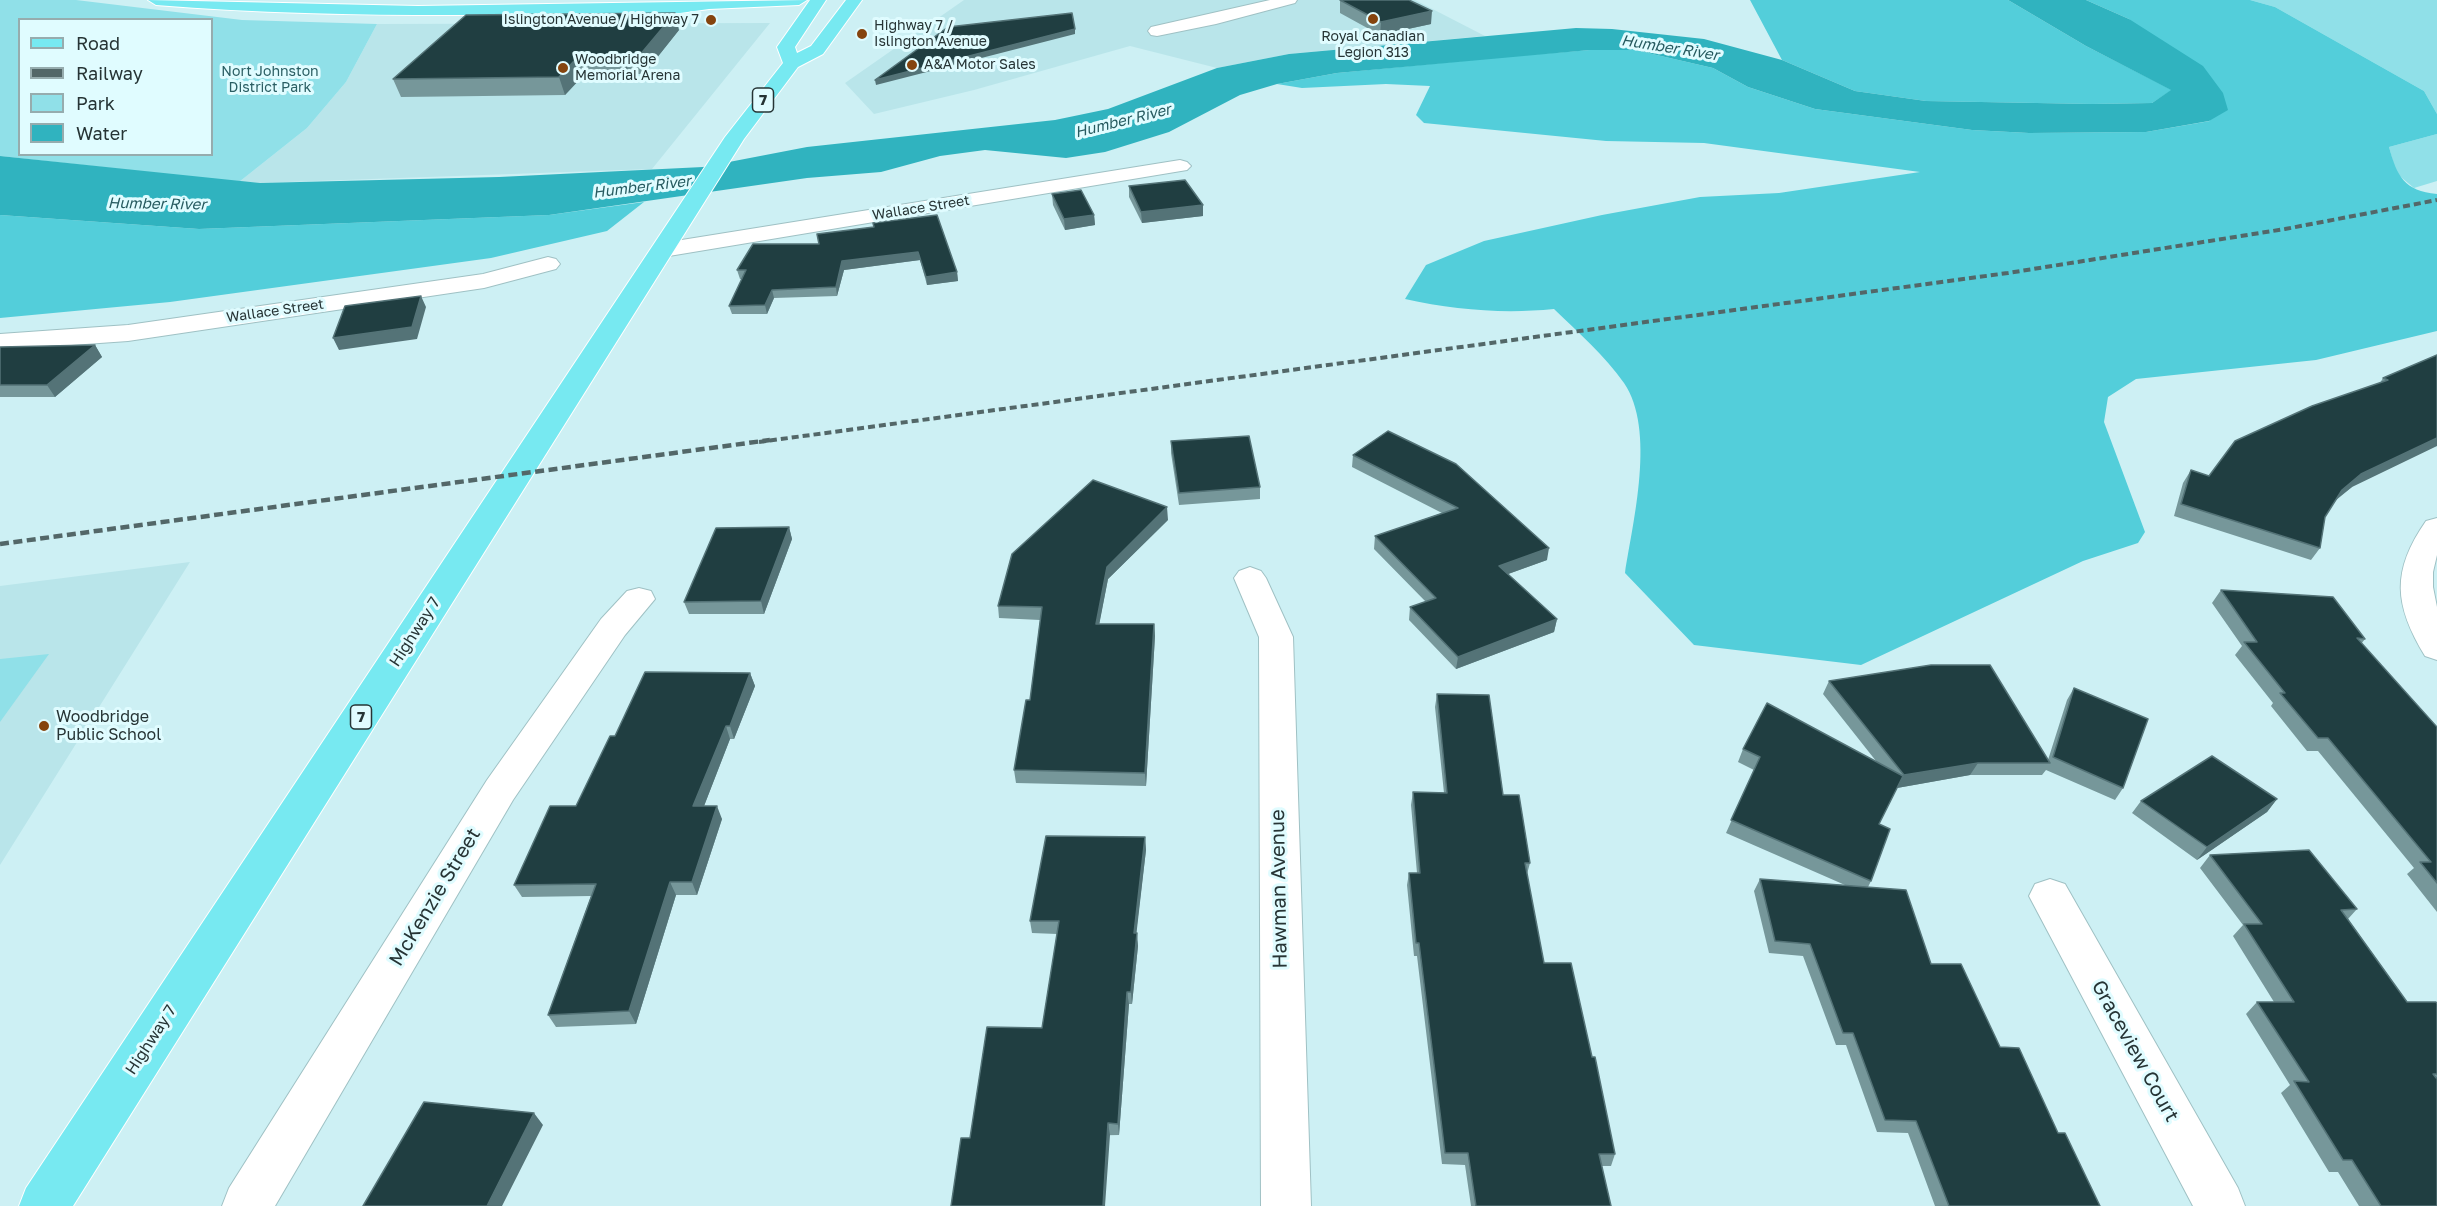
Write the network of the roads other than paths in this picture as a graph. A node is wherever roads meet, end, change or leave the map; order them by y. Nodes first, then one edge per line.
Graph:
1 (156, 0) edge
2 (1289, 0) edge
3 (857, 2) edge
4 (810, 3) edge
5 (553, 5) edge
6 (1157, 31) dead end
7 (792, 63) junction
8 (1180, 166) dead end
9 (670, 238) junction
10 (548, 264) dead end
11 (0, 342) edge
12 (2437, 528) edge
13 (1250, 578) dead end
14 (639, 599) dead end
15 (2437, 648) edge
16 (2050, 897) dead end
17 (44, 1206) edge
18 (247, 1206) edge
19 (1286, 1206) edge
20 (2220, 1206) edge

1 - 5 main road
2 - 6 street
3 - 4 main road
3 - 7 main road, Highway 7 / 7
4 - 5 main road
4 - 7 main road
7 - 9 main road, Highway 7 / 7
8 - 9 street, Wallace Street
9 - 17 main road, Highway 7 / 7
10 - 11 street, Wallace Street
12 - 15 street
13 - 19 street, Hawman Avenue
14 - 18 street, McKenzie Street
16 - 20 street, Graceview Court

